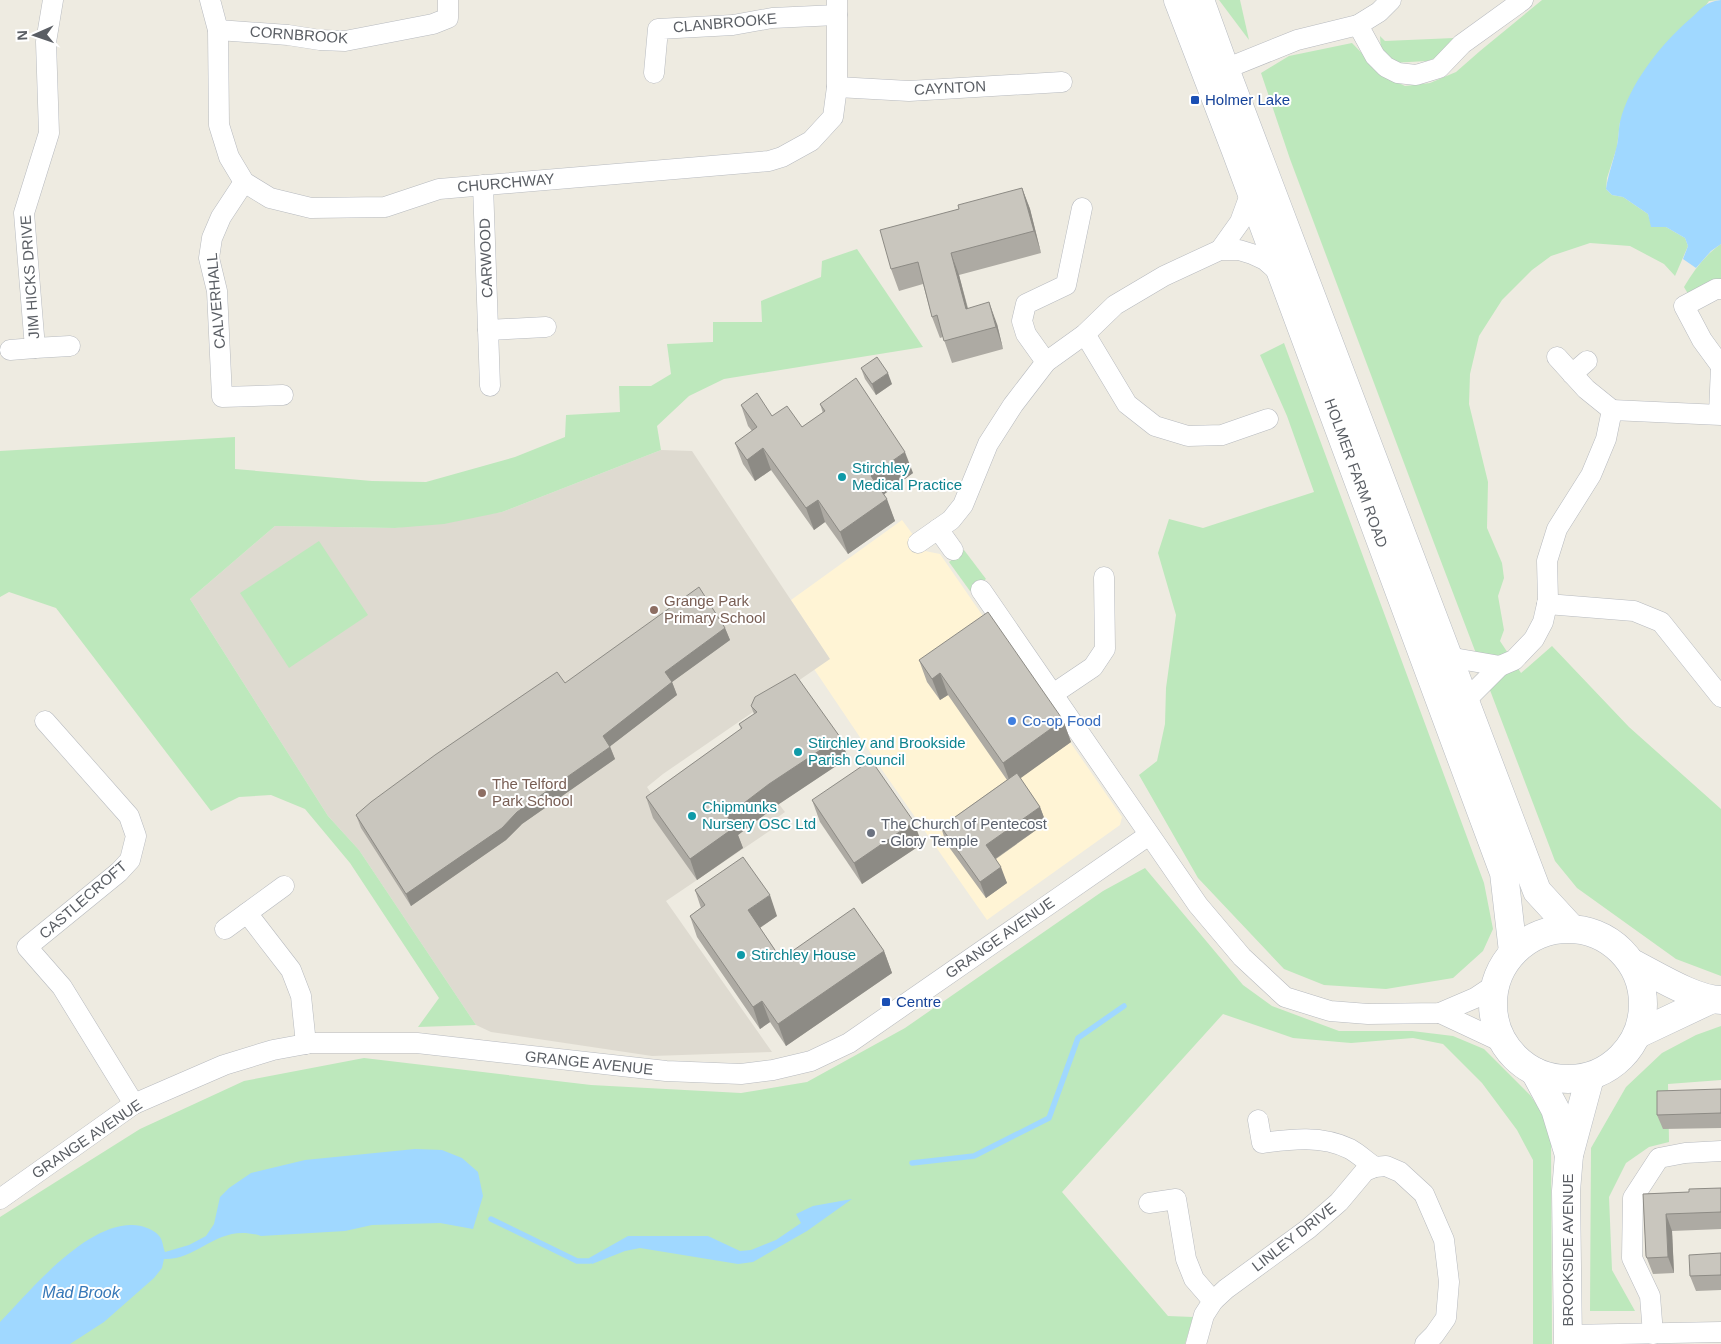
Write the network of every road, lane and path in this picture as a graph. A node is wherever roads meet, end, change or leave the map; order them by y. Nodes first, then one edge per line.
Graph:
1 (54, 0) edge
2 (210, 0) edge
3 (448, 0) edge
4 (1178, 0) edge
5 (1200, 0) edge
6 (1391, 0) edge
7 (1523, 0) edge
8 (837, 8) edge
9 (1358, 25) junction
10 (218, 30) junction
11 (1225, 69) junction
12 (654, 73) dead end
13 (1062, 82) dead end
14 (837, 87) junction
15 (244, 182) junction
16 (483, 185) junction
17 (1251, 192) junction
18 (1082, 208) dead end
19 (1220, 250) junction
20 (1282, 275) junction
21 (1721, 289) edge
22 (546, 327) dead end
23 (488, 330) junction
24 (1085, 334) junction
25 (70, 346) dead end
26 (36, 348) junction
27 (10, 350) dead end
28 (1557, 357) dead end
29 (1587, 361) dead end
30 (1046, 362) junction
31 (1721, 366) edge
32 (1572, 374) junction
33 (490, 386) dead end
34 (283, 395) dead end
35 (1612, 410) junction
36 (1720, 414) edge
37 (1268, 419) dead end
38 (938, 529) junction
39 (918, 543) dead end
40 (954, 550) dead end
41 (1104, 577) dead end
42 (981, 590) dead end
43 (1547, 604) junction
44 (1448, 657) junction
45 (1500, 666) junction
46 (1053, 694) junction
47 (1721, 696) edge
48 (1465, 700) junction
49 (45, 721) dead end
50 (1149, 835) junction
51 (284, 886) dead end
52 (247, 913) junction
53 (1570, 928) junction
54 (225, 929) dead end
55 (1513, 952) junction
56 (1632, 963) junction
57 (1496, 984) junction
58 (1716, 1000) edge
59 (1440, 1013) junction
60 (1638, 1034) junction
61 (1504, 1043) junction
62 (306, 1044) junction
63 (1535, 1072) junction
64 (1590, 1077) junction
65 (134, 1104) junction
66 (1258, 1120) dead end
67 (1721, 1151) edge
68 (1569, 1155) junction
69 (1375, 1167) junction
70 (0, 1199) edge
71 (1149, 1203) dead end
72 (1214, 1300) junction
73 (1721, 1332) edge
74 (1653, 1334) junction
75 (1568, 1339) edge
76 (1434, 1341) edge
77 (1196, 1344) edge

1 - 26 street, JIM HICKS DRIVE
2 - 10 street, CHURCHWAY
3 - 10 street, CORNBROOK
4 - 17 street, HOLMER FARM ROAD
5 - 11 street, HOLMER FARM ROAD
6 - 9 street
7 - 9 street
8 - 12 street, CLANBROOKE
8 - 14 street, CHURCHWAY
9 - 11 street
10 - 15 street, CHURCHWAY
11 - 44 street, HOLMER FARM ROAD
13 - 14 street, CAYNTON
14 - 16 street, CHURCHWAY
15 - 16 street, CHURCHWAY
15 - 34 street, CALVERHALL
16 - 23 street, CARWOOD
17 - 19 street
17 - 20 street, HOLMER FARM ROAD
18 - 30 street
19 - 20 street
19 - 24 street
20 - 55 street, HOLMER FARM ROAD
21 - 31 street
22 - 23 street
23 - 33 street, CARWOOD
24 - 30 street
24 - 37 street
25 - 26 street, JIM HICKS DRIVE
26 - 27 street, JIM HICKS DRIVE
28 - 32 street
29 - 32 street
30 - 38 street
31 - 36 street
32 - 35 street
35 - 36 street
35 - 43 street
38 - 39 street
38 - 40 street
41 - 46 street
42 - 46 street
43 - 45 street
43 - 47 street
44 - 45 street
44 - 48 street, HOLMER FARM ROAD
45 - 48 street
46 - 50 street
48 - 53 street, HOLMER FARM ROAD
49 - 65 street, CASTLECROFT
50 - 59 street
50 - 62 street, GRANGE AVENUE
51 - 52 street
52 - 54 street
52 - 62 street
53 - 55 street
53 - 56 street
55 - 57 street
56 - 58 street
56 - 60 street
57 - 59 street
57 - 61 street
58 - 60 street
59 - 61 street
60 - 64 street
61 - 63 street
62 - 65 street, GRANGE AVENUE
63 - 64 street
63 - 68 street, BROOKSIDE AVENUE
64 - 68 street, BROOKSIDE AVENUE
65 - 70 street, GRANGE AVENUE
66 - 69 street
67 - 74 street
68 - 75 street, BROOKSIDE AVENUE
69 - 72 street, LINLEY DRIVE
69 - 76 street
71 - 72 street
72 - 77 street, LINLEY DRIVE
73 - 74 street
74 - 75 street

